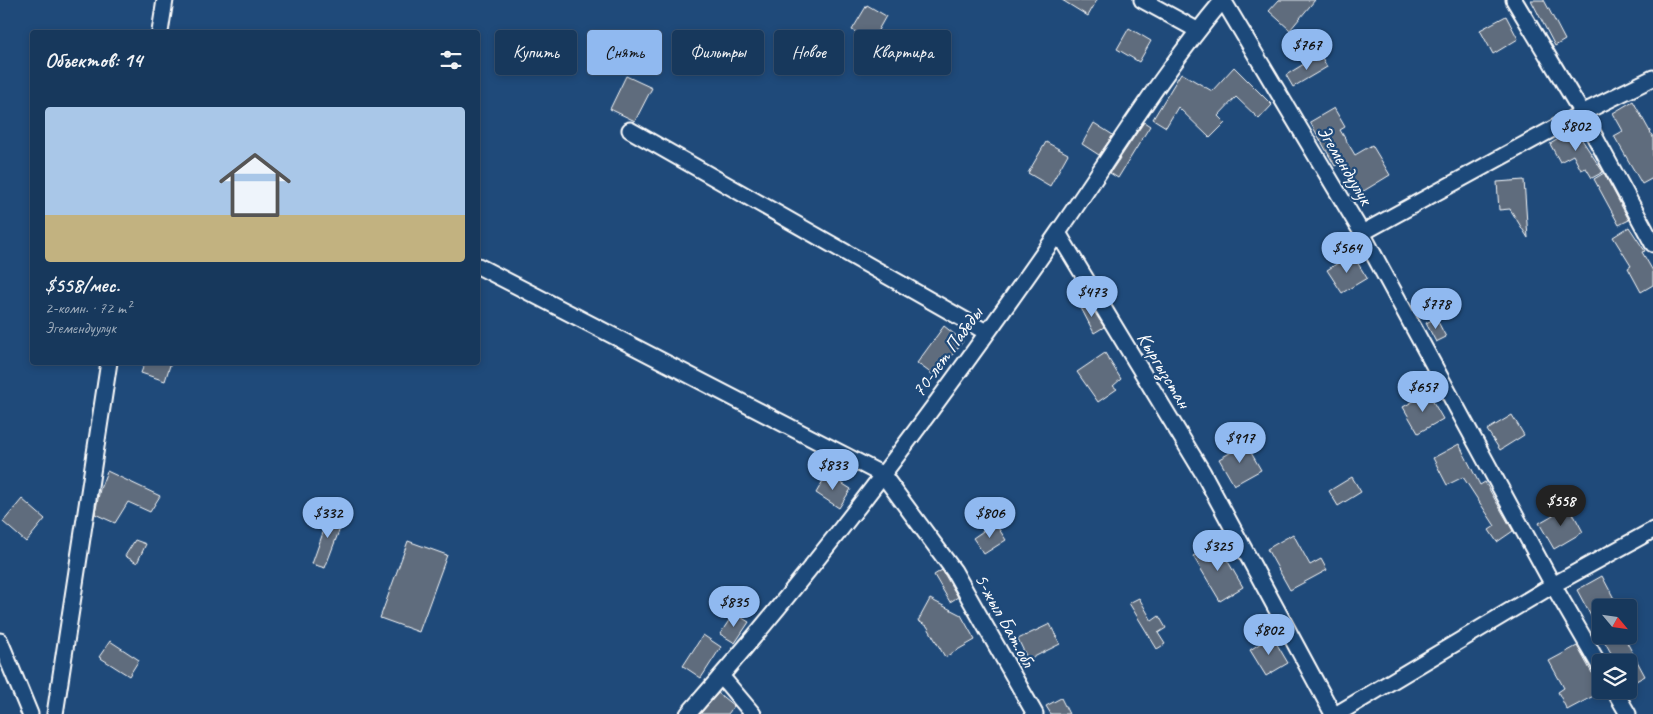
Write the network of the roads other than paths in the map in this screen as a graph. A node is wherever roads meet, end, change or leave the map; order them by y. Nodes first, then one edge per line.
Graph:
1 (165, 0) edge
2 (1142, 0) edge
3 (1223, 0) edge
4 (1514, 0) edge
5 (160, 30) edge
6 (1197, 30) junction
7 (1653, 78) edge
8 (1582, 114) junction
9 (630, 130) dead end
10 (1058, 233) junction
11 (1362, 233) junction
12 (1653, 244) edge
13 (480, 267) edge
14 (986, 332) junction
15 (109, 365) edge
16 (883, 475) junction
17 (1653, 530) edge
18 (1553, 585) junction
19 (0, 641) edge
20 (1593, 654) edge
21 (721, 676) junction
22 (1619, 699) edge
23 (30, 714) edge
24 (55, 714) edge
25 (688, 714) edge
26 (753, 714) edge
27 (1035, 714) edge
28 (1333, 714) edge
29 (1337, 714) edge
30 (1628, 714) edge

1 - 5 street
2 - 6 street
3 - 6 street, 70-лет Пабеды
3 - 11 street, Эгемендуулук
4 - 8 street
6 - 10 street, 70-лет Пабеды
7 - 8 street
8 - 11 street
8 - 12 street
9 - 14 street
10 - 14 street, 70-лет Пабеды
10 - 28 street, Кыргызстан
11 - 18 street, Эгемендуулук
13 - 16 street
14 - 16 street, 70-лет Пабеды
15 - 24 street
16 - 21 street, 70-лет Пабеды
16 - 27 street, 5-жыл Бат.обл
17 - 18 street
18 - 20 street, Эгемендуулук
18 - 29 street
19 - 23 street
21 - 25 street, 70-лет Пабеды
21 - 26 street
22 - 30 street

